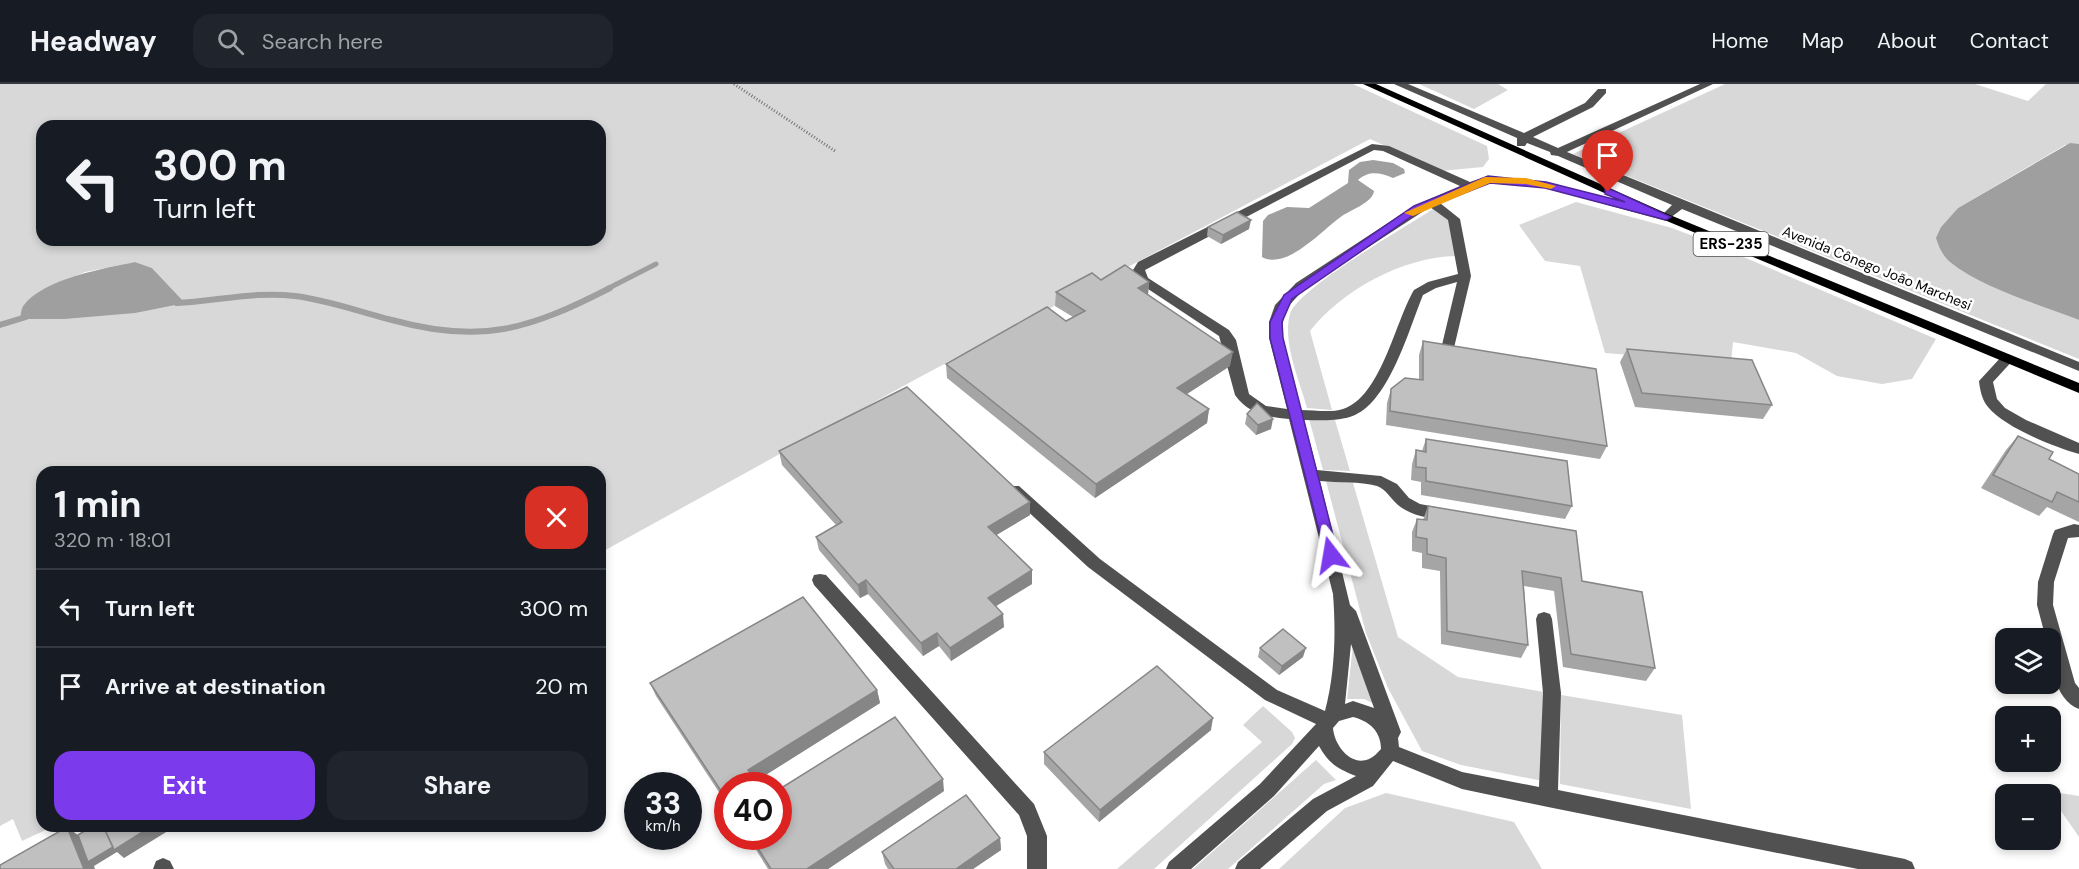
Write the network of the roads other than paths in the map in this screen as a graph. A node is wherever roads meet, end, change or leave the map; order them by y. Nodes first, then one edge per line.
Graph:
1 (1368, 84) edge
2 (1399, 84) edge
3 (1708, 84) edge
4 (1602, 91) dead end
5 (1523, 138) junction
6 (1517, 152) junction
7 (1559, 152) junction
8 (1532, 158) junction
9 (1469, 186) junction
10 (1431, 202) junction
11 (1680, 204) junction
12 (1666, 217) junction
13 (1466, 276) junction
14 (1448, 349) edge
15 (2008, 358) junction
16 (2079, 367) edge
17 (2079, 388) edge
18 (1295, 413) junction
19 (2079, 448) edge
20 (1310, 475) junction
21 (1000, 477) edge
22 (1463, 516) edge
23 (2079, 531) edge
24 (820, 580) dead end
25 (1341, 594) junction
26 (1544, 619) dead end
27 (2079, 701) edge
28 (1328, 721) junction
29 (1389, 752) junction
30 (1548, 798) junction
31 (1037, 869) edge
32 (1176, 869) edge
33 (1245, 869) edge
34 (1905, 869) edge

1 - 6 main road, ERS-235
2 - 5 street, Avenida Cônego João Marchesi
3 - 7 street
4 - 5 street
5 - 6 street
5 - 7 street, Avenida Cônego João Marchesi
6 - 8 main road, ERS-235
7 - 8 street
7 - 11 street, Avenida Cônego João Marchesi
8 - 12 main road, ERS-235
9 - 10 street
9 - 12 street
9 - 18 street
10 - 13 street
10 - 18 street
11 - 12 street
11 - 16 street, Avenida Cônego João Marchesi
12 - 15 main road, ERS-235
13 - 14 street
13 - 18 street
15 - 17 main road, ERS-235
15 - 19 street
18 - 20 street
20 - 22 street
20 - 25 street
21 - 28 street
23 - 27 street
24 - 31 street
25 - 28 street
25 - 29 street
26 - 30 street
28 - 29 street
28 - 29 street
28 - 32 street
29 - 30 street
29 - 33 street
30 - 34 street

